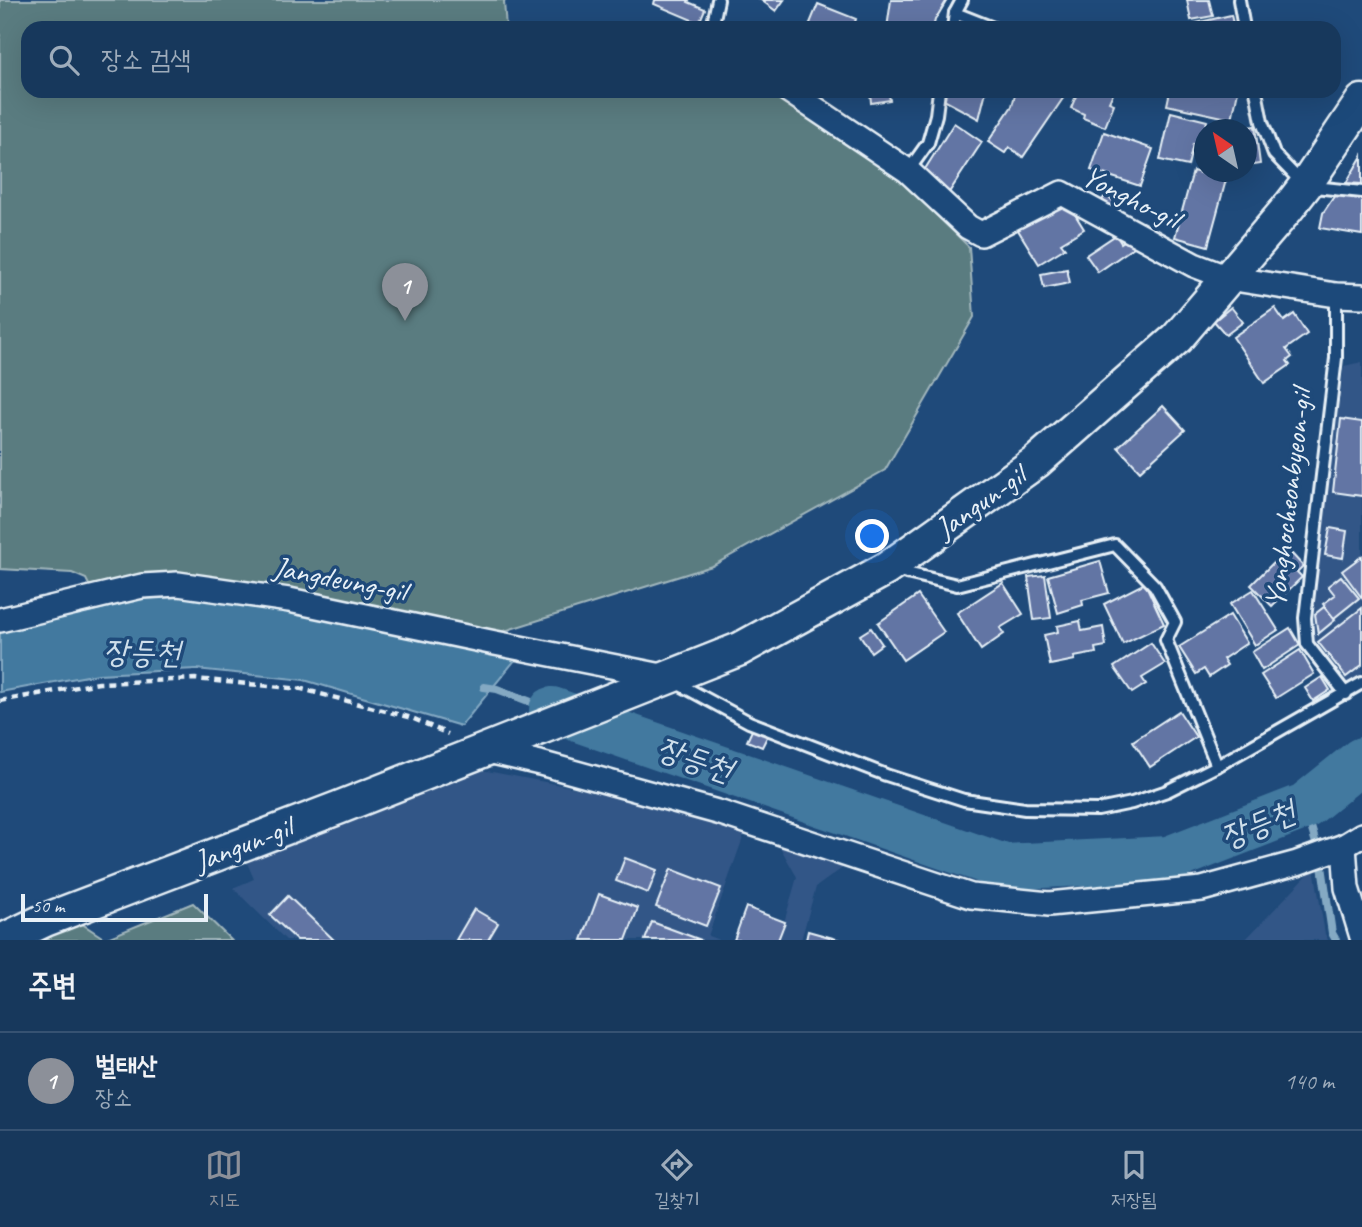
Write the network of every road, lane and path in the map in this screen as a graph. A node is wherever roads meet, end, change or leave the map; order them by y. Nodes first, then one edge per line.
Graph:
1 (718, 0) edge
2 (962, 0) edge
3 (1239, 0) edge
4 (956, 13) junction
5 (714, 21) edge
6 (954, 21) edge
7 (976, 21) edge
8 (1243, 21) edge
9 (799, 98) edge
10 (938, 98) edge
11 (1257, 98) edge
12 (1362, 101) edge
13 (908, 171) junction
14 (1305, 186) junction
15 (1362, 192) edge
16 (1228, 278) junction
17 (1336, 295) junction
18 (1362, 296) edge
19 (886, 569) junction
20 (0, 620) edge
21 (667, 677) junction
22 (1362, 683) edge
23 (1346, 694) junction
24 (0, 701) edge
25 (484, 750) junction
26 (1217, 766) junction
27 (1353, 841) edge
28 (1362, 937) edge
29 (3, 940) edge

1 - 5 lane
2 - 4 lane
3 - 8 lane
4 - 6 lane
4 - 7 lane
9 - 13 street, Yongho-gil
10 - 13 lane
11 - 14 lane
12 - 14 street, Jangun-gil
13 - 16 street, Yongho-gil
14 - 15 lane
14 - 16 street, Jangun-gil
16 - 17 street
16 - 19 street, Jangun-gil
17 - 18 street
17 - 23 lane, Yonghocheonbyeon-gil
19 - 21 street, Jangun-gil
19 - 26 lane
20 - 21 street, Jangdeung-gil
21 - 25 street, Jangun-gil
21 - 26 lane
22 - 23 lane
23 - 26 lane
24 - 25 path
25 - 27 street
25 - 29 street, Jangun-gil
27 - 28 street

